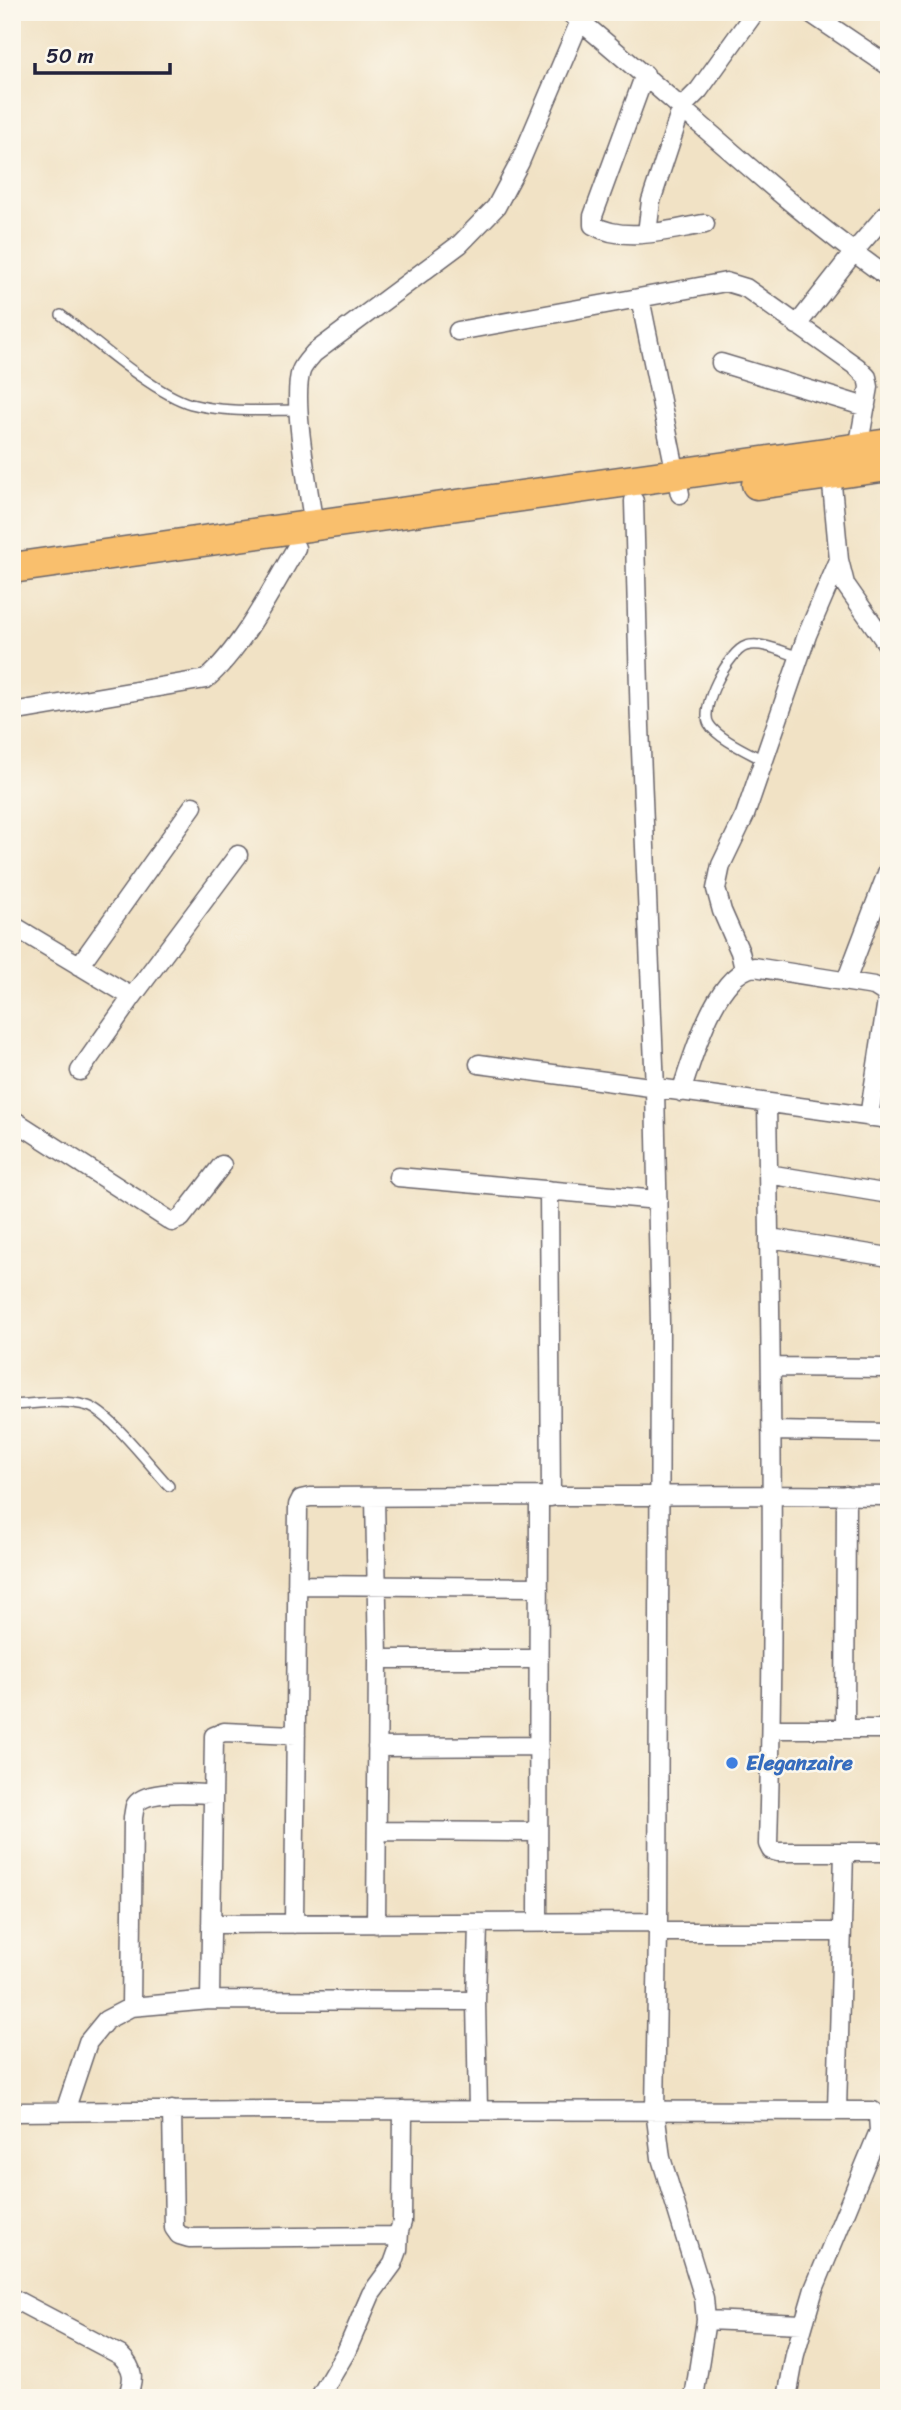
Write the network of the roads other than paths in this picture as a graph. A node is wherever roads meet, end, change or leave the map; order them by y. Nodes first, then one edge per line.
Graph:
1 (755, 12) edge
2 (809, 12) edge
3 (574, 16) edge
4 (889, 66) edge
5 (645, 74) junction
6 (686, 103) junction
7 (889, 211) edge
8 (705, 224) dead end
9 (647, 233) junction
10 (859, 246) junction
11 (889, 278) edge
12 (640, 298) junction
13 (61, 315) dead end
14 (797, 325) junction
15 (458, 331) dead end
16 (721, 363) dead end
17 (866, 407) junction
18 (299, 410) junction
19 (889, 444) edge
20 (858, 449) junction
21 (889, 466) edge
22 (831, 474) junction
23 (677, 484) junction
24 (634, 501) junction
25 (305, 537) junction
26 (838, 560) junction
27 (12, 568) edge
28 (12, 588) edge
29 (889, 648) edge
30 (799, 657) junction
31 (12, 712) edge
32 (763, 760) junction
33 (193, 806) dead end
34 (238, 855) dead end
35 (889, 869) edge
36 (12, 925) edge
37 (79, 966) junction
38 (744, 969) junction
39 (846, 981) junction
40 (132, 997) junction
41 (479, 1064) dead end
42 (80, 1071) dead end
43 (655, 1089) junction
44 (681, 1092) junction
45 (767, 1104) junction
46 (869, 1117) junction
47 (12, 1119) edge
48 (889, 1119) edge
49 (222, 1165) dead end
50 (768, 1174) junction
51 (398, 1177) dead end
52 (549, 1190) junction
53 (889, 1194) edge
54 (658, 1200) junction
55 (770, 1238) junction
56 (889, 1257) edge
57 (771, 1367) junction
58 (889, 1367) edge
59 (12, 1405) edge
60 (771, 1431) junction
61 (889, 1433) edge
62 (169, 1486) dead end
63 (771, 1494) junction
64 (846, 1495) junction
65 (660, 1496) junction
66 (889, 1496) edge
67 (374, 1497) junction
68 (545, 1497) junction
69 (297, 1585) junction
70 (376, 1585) junction
71 (539, 1587) junction
72 (378, 1659) junction
73 (539, 1659) junction
74 (771, 1729) junction
75 (845, 1729) junction
76 (889, 1729) edge
77 (296, 1735) junction
78 (539, 1746) junction
79 (377, 1747) junction
80 (212, 1794) junction
81 (377, 1830) junction
82 (538, 1832) junction
83 (844, 1852) junction
84 (889, 1852) edge
85 (538, 1922) junction
86 (211, 1924) junction
87 (294, 1924) junction
88 (376, 1924) junction
89 (478, 1924) junction
90 (658, 1927) junction
91 (840, 1932) junction
92 (210, 2000) junction
93 (476, 2001) junction
94 (131, 2007) junction
95 (172, 2110) junction
96 (403, 2110) junction
97 (478, 2110) junction
98 (654, 2110) junction
99 (837, 2110) junction
100 (65, 2111) junction
101 (12, 2112) edge
102 (399, 2231) junction
103 (12, 2298) edge
104 (706, 2320) junction
105 (802, 2324) junction
106 (127, 2398) edge
107 (319, 2398) edge
108 (694, 2398) edge
109 (787, 2398) edge

1 - 6 street
2 - 4 street
3 - 5 street
3 - 18 street
5 - 6 street
5 - 9 street
6 - 9 street
6 - 10 street
7 - 10 street
8 - 9 street
10 - 11 street
10 - 14 street
12 - 14 street
12 - 15 street
12 - 23 street
13 - 18 lane
14 - 17 street
16 - 17 street
17 - 20 street
18 - 25 street
19 - 20 main road
20 - 23 main road
21 - 22 main road
22 - 23 main road
22 - 26 street
23 - 24 main road
23 - 25 main road
24 - 25 main road
24 - 43 street
25 - 27 main road
25 - 28 main road
25 - 31 street
26 - 29 street
26 - 30 street
30 - 32 street
30 - 32 lane
32 - 38 street
33 - 37 street
34 - 40 street
35 - 39 street
36 - 37 street
37 - 40 street
38 - 39 street
38 - 44 street
39 - 46 street
40 - 42 street
41 - 43 street
43 - 44 street
43 - 54 street
44 - 45 street
45 - 46 street
45 - 50 street
46 - 48 street
47 - 49 street
50 - 53 street
50 - 55 street
51 - 52 street
52 - 54 street
52 - 68 street
54 - 65 street
55 - 56 street
55 - 57 street
57 - 58 street
57 - 60 street
59 - 62 lane
60 - 61 street
60 - 63 street
63 - 64 street
63 - 65 street
63 - 74 street
64 - 66 street
64 - 75 street
65 - 68 street
65 - 90 street
67 - 68 street
67 - 69 street
67 - 70 street
68 - 71 street
69 - 70 street
69 - 77 street
70 - 71 street
70 - 72 street
71 - 73 street
72 - 73 street
72 - 79 street
73 - 78 street
74 - 75 street
74 - 83 street
75 - 76 street
77 - 80 street
77 - 87 street
78 - 79 street
78 - 82 street
79 - 81 street
80 - 86 street
80 - 94 street
81 - 82 street
81 - 88 street
82 - 85 street
83 - 84 street
83 - 91 street
85 - 89 street
85 - 90 street
86 - 87 street
86 - 92 street
87 - 88 street
88 - 89 street
89 - 93 street
90 - 91 street
90 - 98 street
91 - 99 street
92 - 93 street
92 - 94 street
93 - 97 street
94 - 100 street
95 - 96 street
95 - 100 street
95 - 102 street
96 - 97 street
96 - 102 street
97 - 98 street
98 - 99 street
98 - 104 street
99 - 105 street
100 - 101 street
102 - 107 street
103 - 106 street
104 - 105 street
104 - 108 street
105 - 109 street

